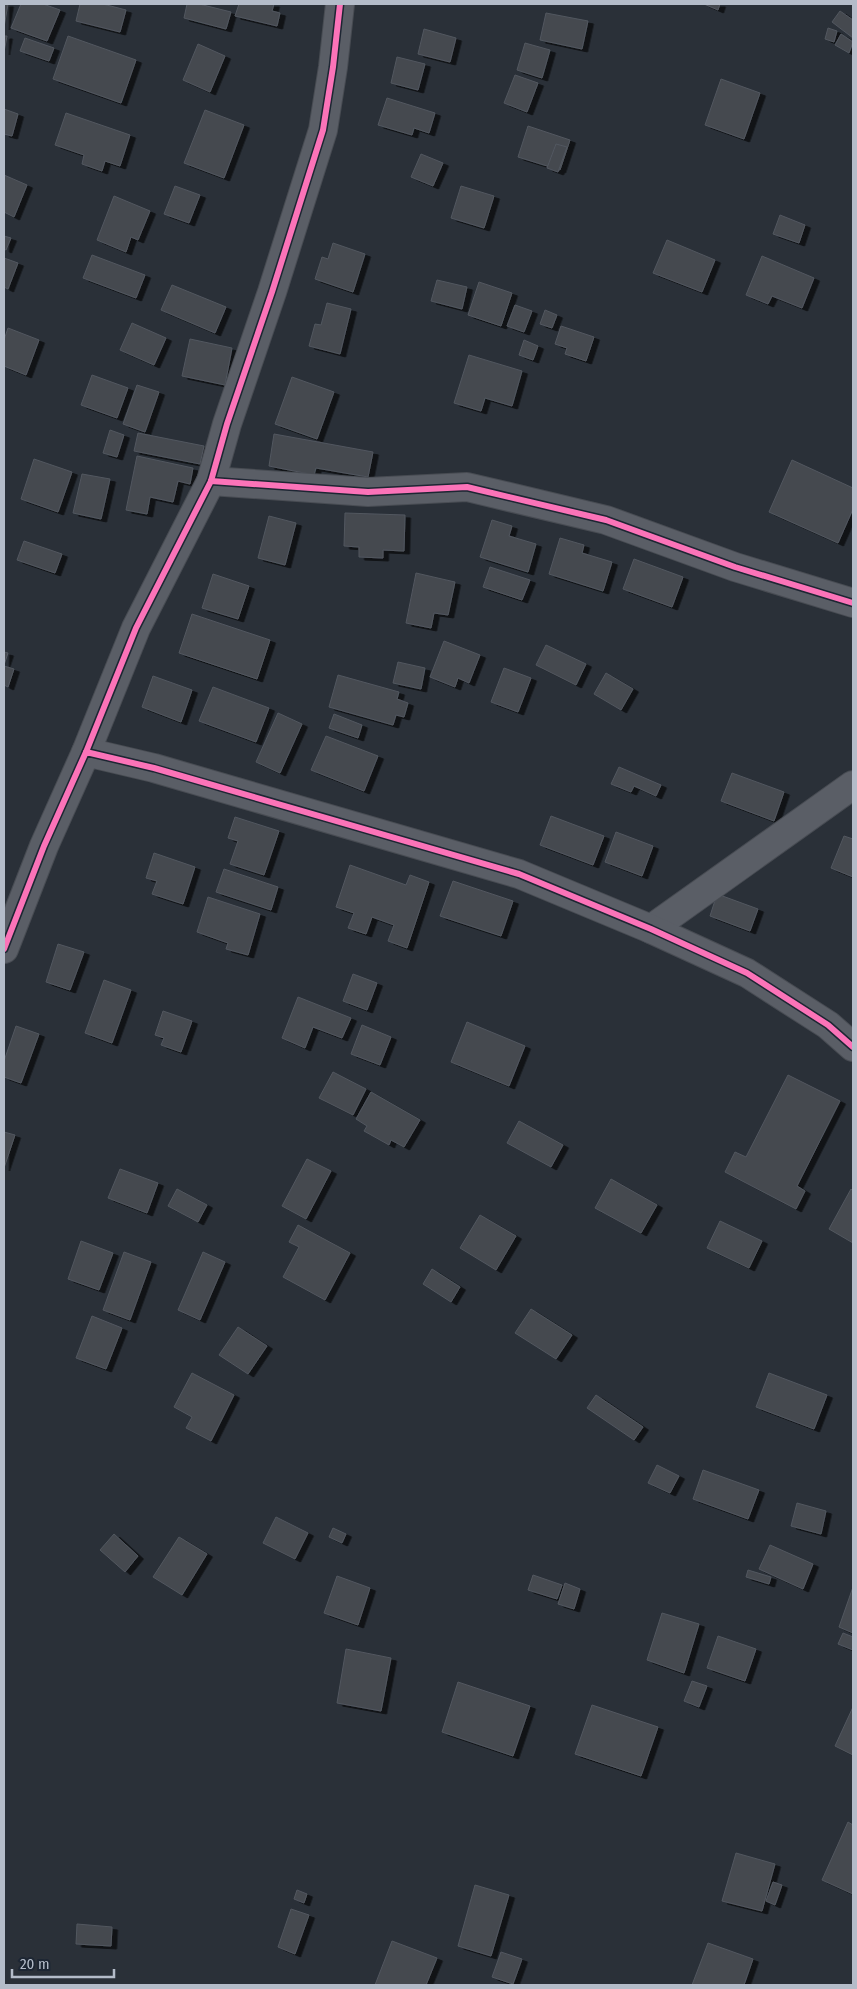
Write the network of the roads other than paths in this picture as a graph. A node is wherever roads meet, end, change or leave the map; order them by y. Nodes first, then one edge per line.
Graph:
1 (340, 4) edge
2 (211, 481) junction
3 (853, 603) edge
4 (86, 752) junction
5 (853, 785) edge
6 (651, 928) junction
7 (4, 949) edge
8 (853, 1047) edge

1 - 2 street
2 - 3 street
2 - 4 street
4 - 6 street
4 - 7 street
5 - 6 street
6 - 8 street

